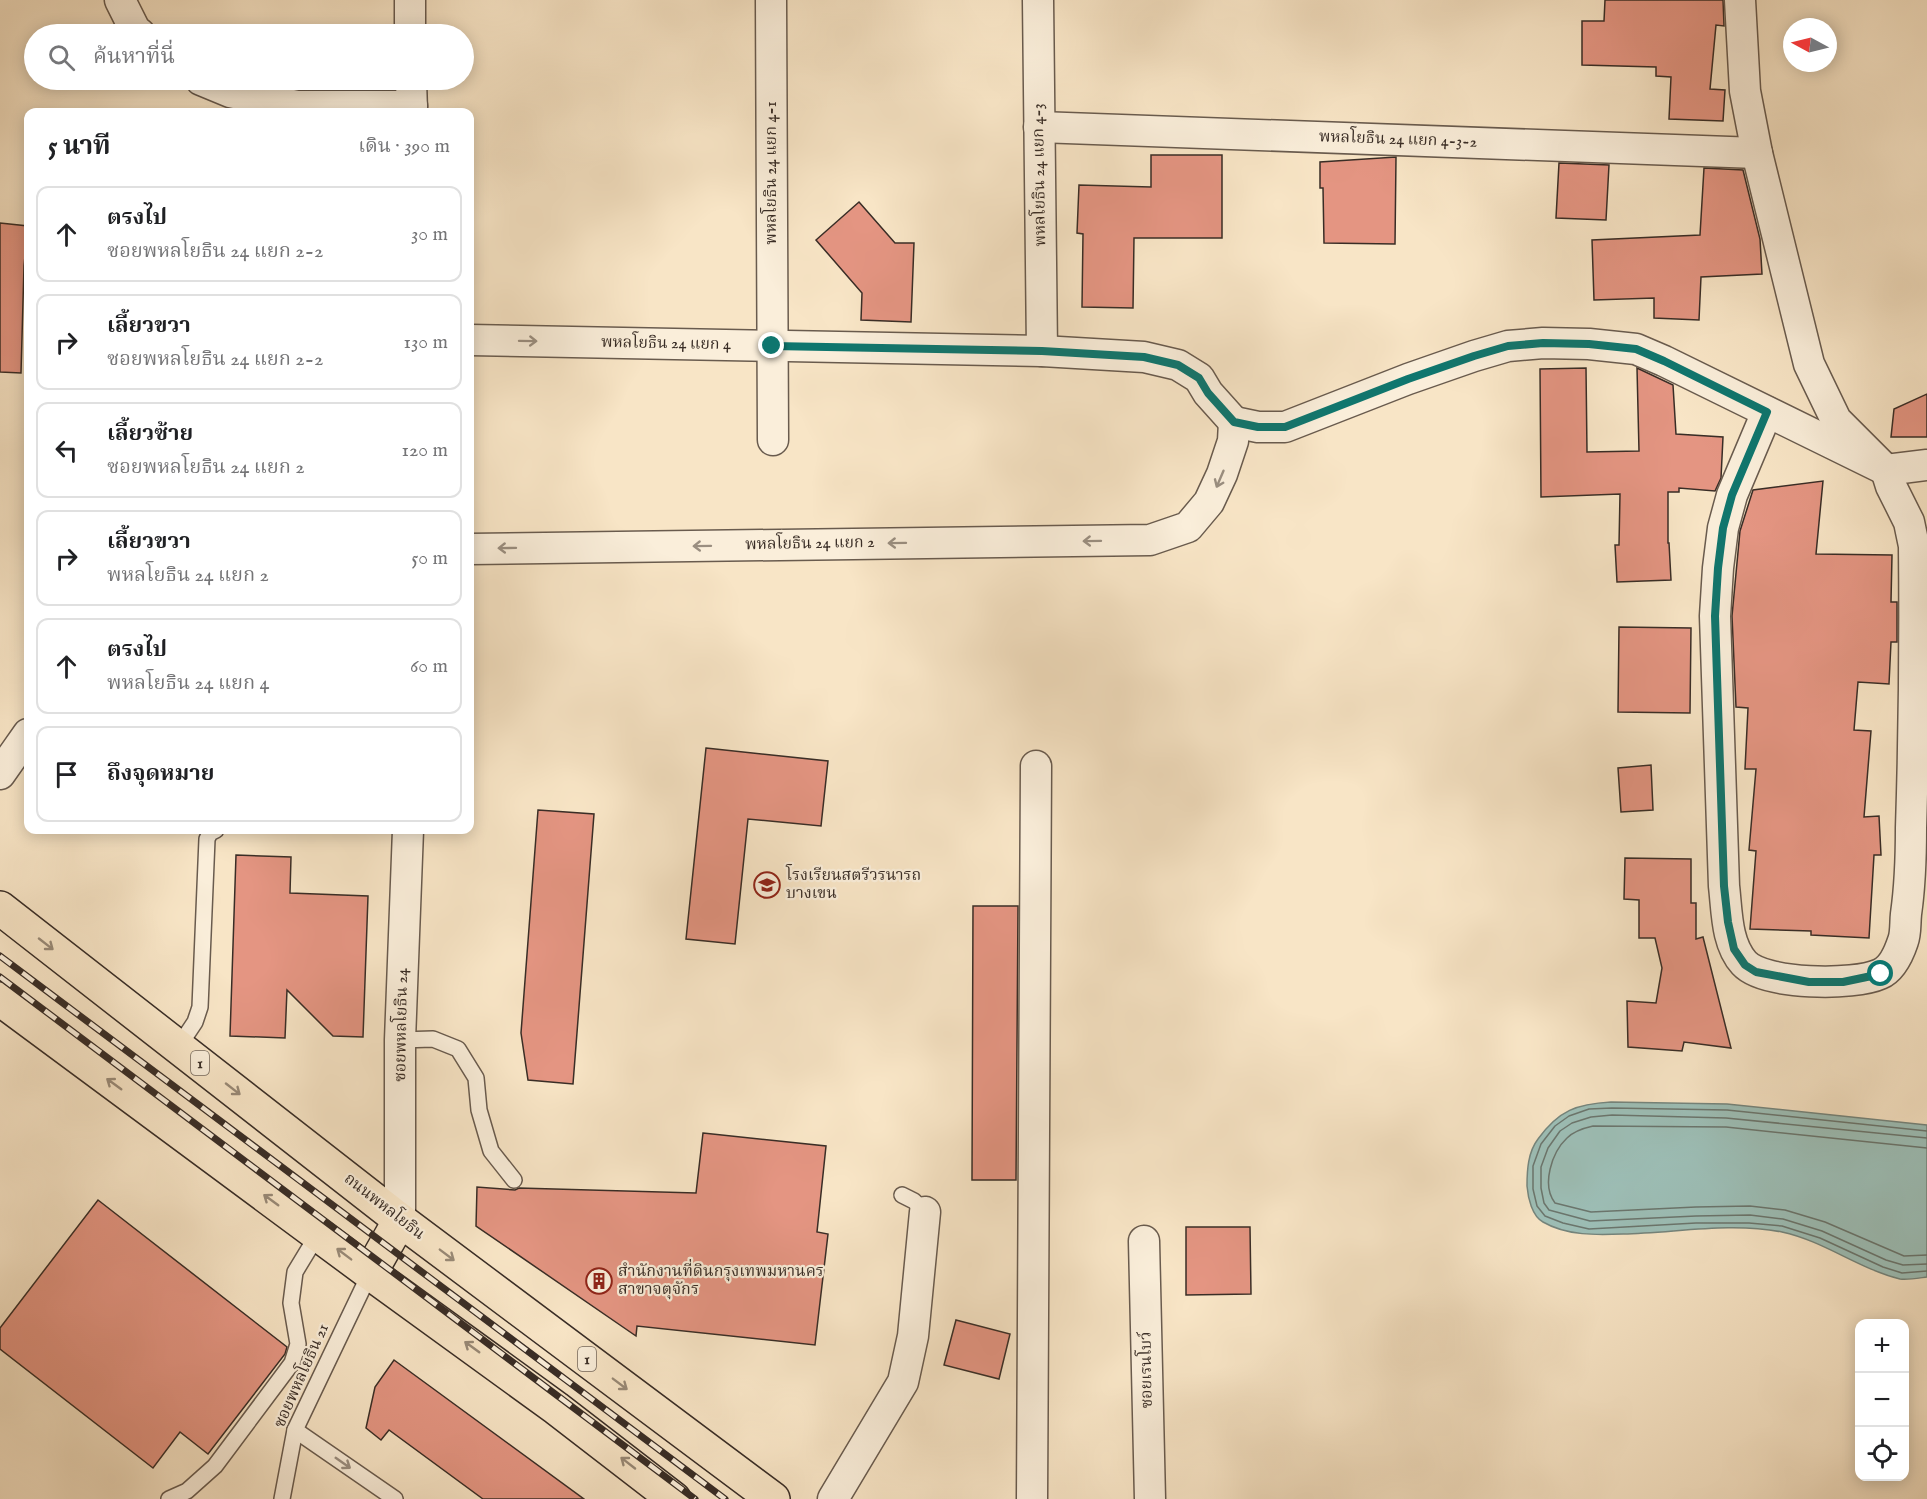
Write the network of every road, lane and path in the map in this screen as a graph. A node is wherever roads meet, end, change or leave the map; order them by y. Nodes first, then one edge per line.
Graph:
1 (120, 0) edge
2 (410, 0) edge
3 (771, 0) edge
4 (1038, 0) edge
5 (1740, 0) edge
6 (132, 24) edge
7 (410, 24) edge
8 (225, 90) edge
9 (412, 99) edge
10 (1039, 127) junction
11 (1757, 153) junction
12 (474, 340) edge
13 (772, 346) junction
14 (1042, 351) junction
15 (1767, 412) junction
16 (1234, 422) junction
17 (773, 440) dead end
18 (1927, 465) edge
19 (1886, 470) junction
20 (474, 549) edge
21 (24, 740) edge
22 (1036, 766) dead end
23 (0, 774) edge
24 (209, 834) edge
25 (408, 834) edge
26 (0, 908) edge
27 (0, 999) edge
28 (400, 1040) junction
29 (179, 1046) junction
30 (514, 1180) dead end
31 (913, 1204) dead end
32 (400, 1220) junction
33 (318, 1234) junction
34 (1144, 1241) dead end
35 (370, 1273) junction
36 (295, 1430) junction
37 (169, 1499) edge
38 (282, 1499) edge
39 (395, 1499) edge
40 (674, 1499) edge
41 (773, 1499) edge
42 (833, 1499) edge
43 (1032, 1499) edge
44 (1150, 1499) edge

1 - 6 street
2 - 7 street
3 - 13 street, พหลโยธิน 24 แยก 4-1
4 - 10 street, พหลโยธิน 24 แยก 4-3
5 - 11 street
8 - 9 street
10 - 11 street, พหลโยธิน 24 แยก 4-3-2
10 - 14 street, พหลโยธิน 24 แยก 4-3
11 - 19 street
12 -> 13 street, พหลโยธิน 24 แยก 4
13 - 14 street, พหลโยธิน 24 แยก 4
13 - 17 street, พหลโยธิน 24 แยก 4-1
14 - 16 street
15 - 16 street
15 - 19 street
15 - 19 street
16 -> 20 street, พหลโยธิน 24 แยก 2
18 - 19 street
21 - 23 street
22 - 43 street
24 - 29 lane
25 - 28 street, ซอยพหลโยธิน 24
26 -> 29 main road, ถนนพหลโยธิน / 1
33 -> 27 main road
28 - 30 lane
28 - 32 street, ซอยพหลโยธิน 24
29 -> 32 main road, ถนนพหลโยธิน / 1
31 - 42 street
32 - 35 main road
32 -> 41 main road, ถนนพหลโยธิน / 1
35 -> 33 main road
33 - 37 lane
34 - 44 street, ซอยเรนโบว์
35 - 36 lane, ซอยพหลโยธิน 21
40 -> 35 main road
36 - 38 lane, ซอยพหลโยธิน 21
36 -> 39 lane

